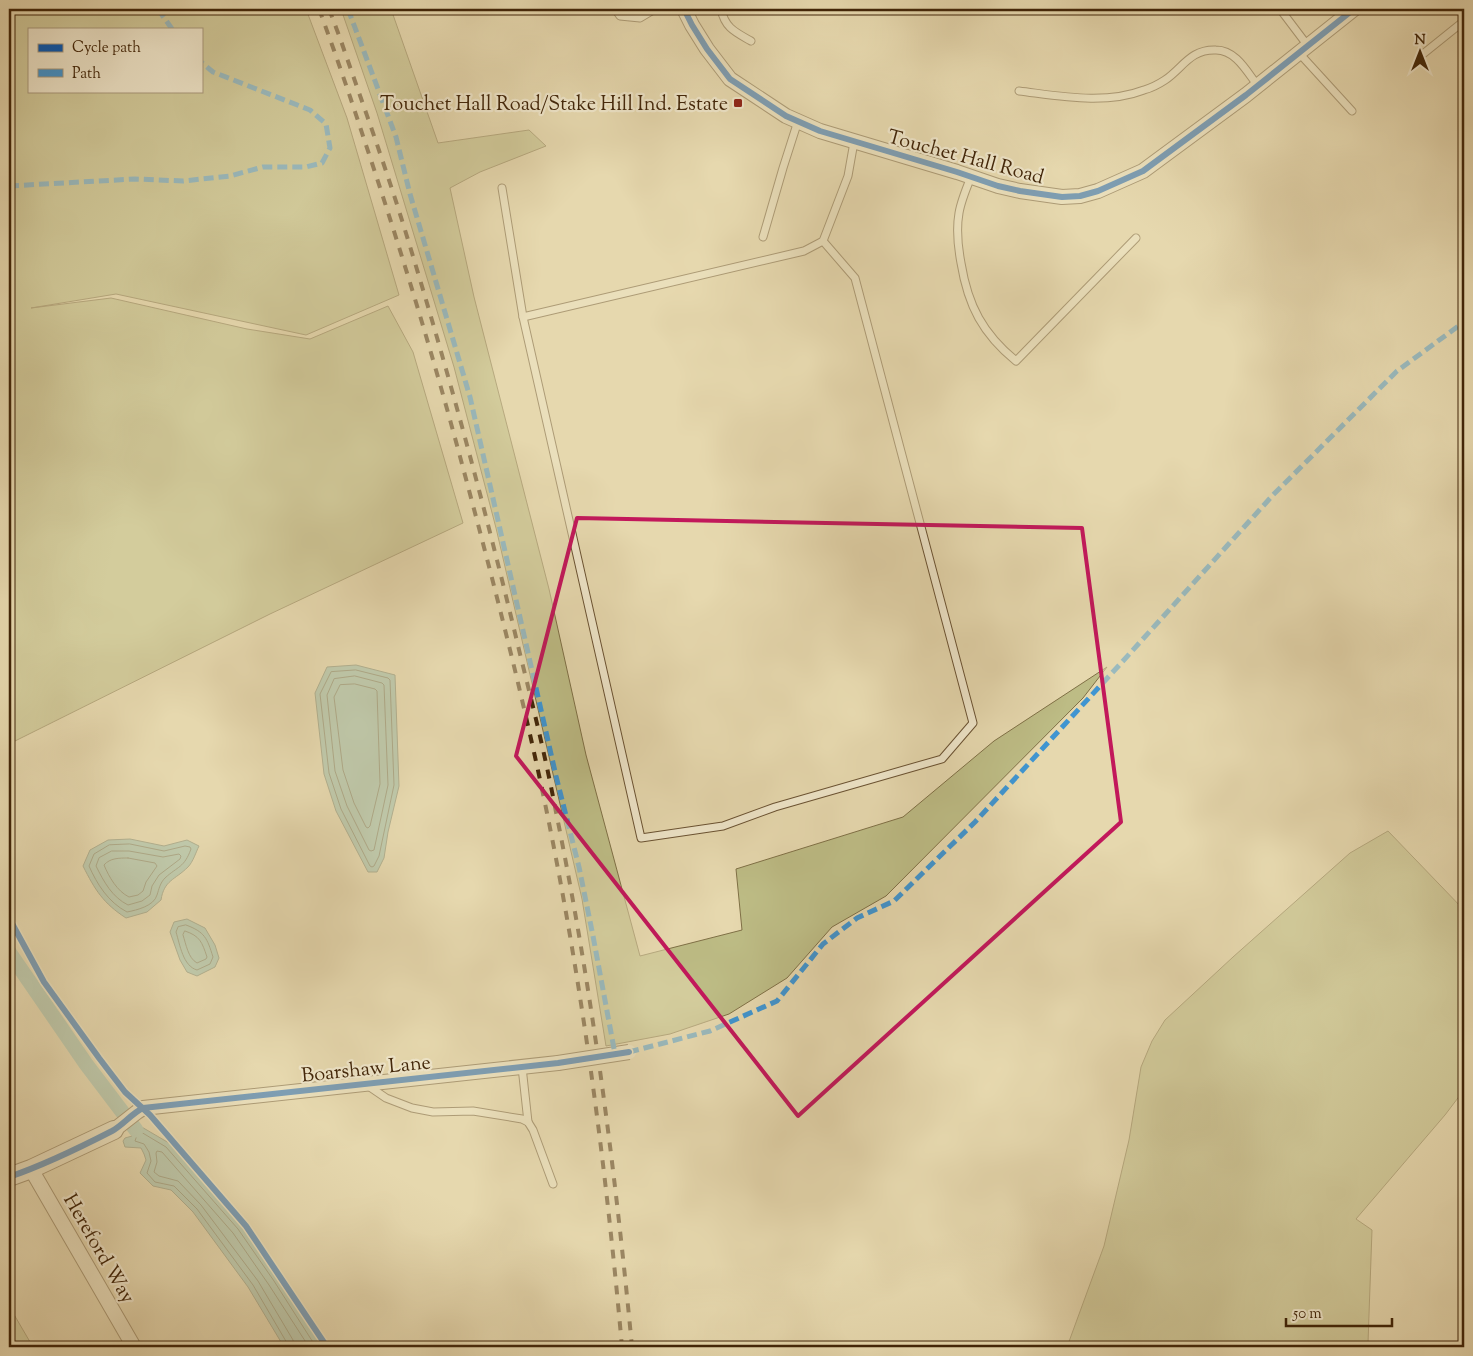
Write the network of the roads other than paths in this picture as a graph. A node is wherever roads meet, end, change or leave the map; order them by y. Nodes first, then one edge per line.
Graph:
1 (615, 9) edge
2 (655, 9) edge
3 (684, 9) edge
4 (720, 9) edge
5 (1280, 9) edge
6 (1354, 9) edge
7 (1464, 21) edge
8 (751, 41) dead end
9 (1304, 49) junction
10 (1423, 54) dead end
11 (1258, 86) junction
12 (1019, 91) dead end
13 (1352, 112) dead end
14 (798, 121) junction
15 (854, 142) junction
16 (971, 176) junction
17 (502, 188) dead end
18 (763, 237) dead end
19 (1136, 238) dead end
20 (823, 241) junction
21 (523, 317) junction
22 (629, 1052) dead end
23 (522, 1067) junction
24 (366, 1085) junction
25 (528, 1122) junction
26 (114, 1130) joint
27 (31, 1169) junction
28 (9, 1177) edge
29 (553, 1184) dead end
30 (134, 1347) edge

1 - 2 lane
3 - 14 street, Touchet Hall Road
4 - 8 lane
5 - 9 lane
6 - 9 street, Touchet Hall Road
7 - 10 lane
9 - 11 street, Touchet Hall Road
9 - 13 lane
11 - 12 lane
11 - 16 street, Touchet Hall Road
14 - 15 street, Touchet Hall Road
14 - 18 lane
15 - 16 street, Touchet Hall Road
15 - 20 lane
16 - 19 lane
17 - 21 lane
20 - 21 lane
20 - 21 lane
22 - 23 street, Boarshaw Lane, bridge
23 - 24 street, Boarshaw Lane
23 - 25 lane
24 - 25 lane
24 - 26 street, Boarshaw Lane
25 - 29 lane
26 - 27 street
27 - 28 street
27 - 30 street, Hereford Way

